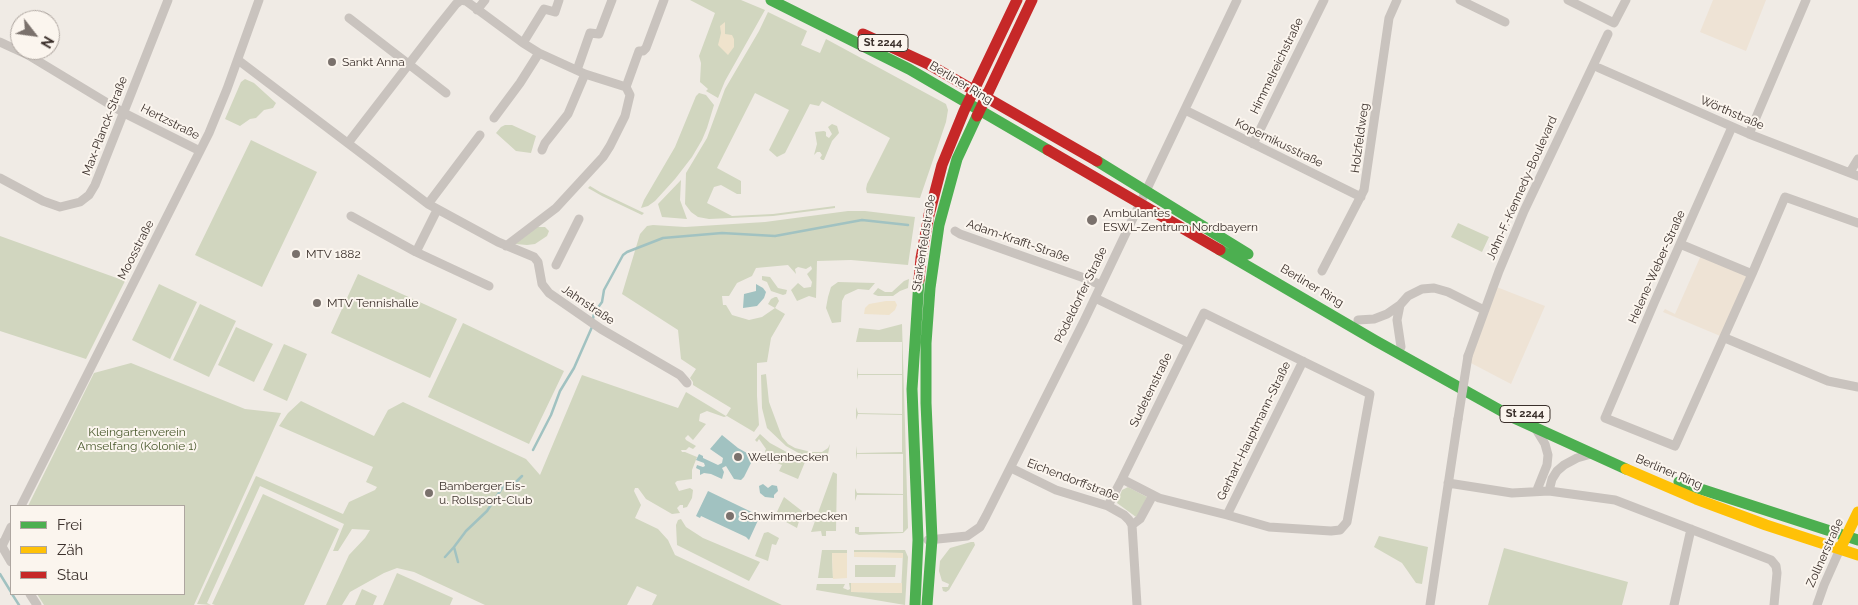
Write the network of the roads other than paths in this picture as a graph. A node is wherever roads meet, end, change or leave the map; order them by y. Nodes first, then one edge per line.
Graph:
1 (168, 0) edge
2 (259, 0) edge
3 (461, 0) edge
4 (485, 0) edge
5 (559, 0) edge
6 (612, 0) edge
7 (664, 0) edge
8 (771, 0) edge
9 (788, 0) edge
10 (1017, 0) edge
11 (1032, 0) edge
12 (1237, 0) edge
13 (1324, 0) edge
14 (1398, 0) edge
15 (1460, 0) edge
16 (1568, 0) edge
17 (1626, 0) edge
18 (1806, 0) edge
19 (477, 10) junction
20 (349, 18) dead end
21 (1505, 22) dead end
22 (1608, 34) dead end
23 (0, 42) edge
24 (523, 44) junction
25 (539, 53) junction
26 (238, 60) junction
27 (409, 64) junction
28 (1599, 68) dead end
29 (581, 72) junction
30 (626, 87) junction
31 (974, 90) junction
32 (446, 93) dead end
33 (986, 97) junction
34 (968, 103) junction
35 (980, 110) junction
36 (1185, 110) junction
37 (124, 113) junction
38 (494, 118) dead end
39 (1732, 127) junction
40 (1750, 134) junction
41 (480, 135) dead end
42 (348, 143) junction
43 (1253, 144) junction
44 (542, 150) dead end
45 (200, 151) junction
46 (1858, 159) edge
47 (1854, 174) edge
48 (0, 178) edge
49 (1147, 191) junction
50 (1361, 197) junction
51 (1141, 203) junction
52 (428, 204) junction
53 (437, 210) junction
54 (351, 216) dead end
55 (579, 219) dead end
56 (1858, 223) edge
57 (955, 231) dead end
58 (1680, 244) junction
59 (506, 246) junction
60 (416, 252) junction
61 (556, 265) dead end
62 (1322, 271) dead end
63 (1752, 274) junction
64 (1101, 285) junction
65 (489, 286) dead end
66 (1095, 298) junction
67 (1400, 305) junction
68 (1484, 310) junction
69 (1204, 313) joint
70 (1358, 320) junction
71 (1724, 338) junction
72 (1189, 343) junction
73 (1401, 347) junction
74 (1302, 361) junction
75 (687, 383) dead end
76 (1858, 387) edge
77 (912, 389) junction
78 (926, 389) junction
79 (1536, 428) junction
80 (1591, 454) junction
81 (1010, 468) junction
82 (1122, 479) junction
83 (1448, 483) junction
84 (1537, 490) junction
85 (1549, 491) junction
86 (1153, 495) junction
87 (22, 505) edge
88 (1108, 506) junction
89 (1858, 512) edge
90 (1228, 515) junction
91 (1132, 525) junction
92 (10, 529) edge
93 (1691, 529) junction
94 (1846, 536) junction
95 (932, 539) junction
96 (918, 540) junction
97 (1858, 540) edge
98 (1, 544) edge
99 (1840, 549) junction
100 (1858, 555) edge
101 (10, 560) edge
102 (915, 605) edge
103 (926, 605) edge
104 (1137, 605) edge
105 (1430, 605) edge
106 (1674, 605) edge
107 (1774, 605) edge
108 (1817, 605) edge

1 - 37 street, Max-Planck-Straße
2 - 26 street, Moosstraße
3 - 19 street
3 - 27 street
4 - 19 street
5 - 24 street
6 - 29 street
7 - 30 street
8 - 34 main road, Berliner Ring / St 2244
9 - 31 main road, Berliner Ring / St 2244
10 - 31 main road, Starkenfeldstraße
11 - 33 main road, Starkenfeldstraße
12 - 36 street, Pödeldorfer Straße
13 - 43 street, Himmelreichstraße
14 - 50 street, Holzfeldweg
15 - 21 street
16 - 17 street
18 - 40 street
19 - 24 street
20 - 27 street
22 - 68 street, John-F.-Kennedy-Boulevard
23 - 37 street, Hertzstraße
24 - 25 street
25 - 29 street
25 - 38 street
26 - 42 street, Jahnstraße
26 - 45 street, Moosstraße
27 - 32 street
27 - 42 street
28 - 39 street, Wörthstraße
29 - 30 street
29 - 44 street
30 - 59 street
31 - 33 main road, Berliner Ring / St 2244
31 - 34 main road, Starkenfeldstraße
33 - 35 main road, Starkenfeldstraße
33 - 49 main road, Berliner Ring / St 2244
34 - 35 main road, Berliner Ring / St 2244
34 - 77 main road, Starkenfeldstraße
35 - 51 main road, Berliner Ring / St 2244
35 - 78 main road, Starkenfeldstraße
36 - 43 street, Kopernikusstraße
36 - 49 street, Pödeldorfer Straße
37 - 45 street, Hertzstraße
37 - 48 street, Max-Planck-Straße
39 - 40 street, Wörthstraße
39 - 58 street, Helene-Weber-Straße
40 - 47 street, Wörthstraße
41 - 52 street
42 - 52 street, Jahnstraße
43 - 50 street, Kopernikusstraße
45 - 87 street, Moosstraße
46 - 47 street
49 - 51 street, Pödeldorfer Straße
49 - 70 main road, Berliner Ring / St 2244
50 - 62 street, Holzfeldweg
51 - 64 street, Pödeldorfer Straße
51 - 79 main road, Berliner Ring / St 2244
52 - 53 street, Jahnstraße
53 - 59 street, Jahnstraße
53 - 60 street
54 - 60 street
55 - 61 street
56 - 63 street
57 - 64 street, Adam-Krafft-Straße
58 - 63 street
58 - 71 street, Helene-Weber-Straße
59 - 75 street, Jahnstraße
60 - 65 street
63 - 71 street
64 - 66 street, Pödeldorfer Straße
66 - 72 street
66 - 81 street, Pödeldorfer Straße
67 - 68 street
67 - 70 street
67 - 73 street
68 - 83 street, John-F.-Kennedy-Boulevard, bridge
69 - 72 street, Sudetenstraße
69 - 74 street, Gerhart-Hauptmann-Straße
70 - 73 main road, Berliner Ring / St 2244
71 - 76 street
72 - 82 street, Sudetenstraße
73 - 94 main road, Berliner Ring / St 2244
74 - 90 street, Gerhart-Hauptmann-Straße
74 - 90 street
77 - 78 main road
77 - 96 main road, Starkenfeldstraße
78 - 95 main road, Starkenfeldstraße
79 - 80 main road, Berliner Ring / St 2244
79 - 84 street
80 - 85 street
80 - 99 main road, Berliner Ring / St 2244
81 - 88 street, Eichendorffstraße
81 - 95 street, Pödeldorfer Straße
82 - 86 street, Gerhart-Hauptmann-Straße
82 - 88 street, Sudetenstraße
83 - 84 street
83 - 105 street, John-F.-Kennedy-Boulevard
84 - 85 street
85 - 93 street
86 - 90 street, Gerhart-Hauptmann-Straße
86 - 91 street
88 - 91 street, Eichendorffstraße
89 - 94 main road, Zollnerstraße
91 - 104 street
92 - 98 street
93 - 106 street
93 - 107 street
94 - 97 main road, Berliner Ring / St 2244
94 - 99 main road, Zollnerstraße
95 - 96 street, Pödeldorfer Straße
95 - 103 main road
96 - 102 main road
98 - 101 street
99 - 100 main road, Berliner Ring / St 2244
99 - 108 street, Zollnerstraße

